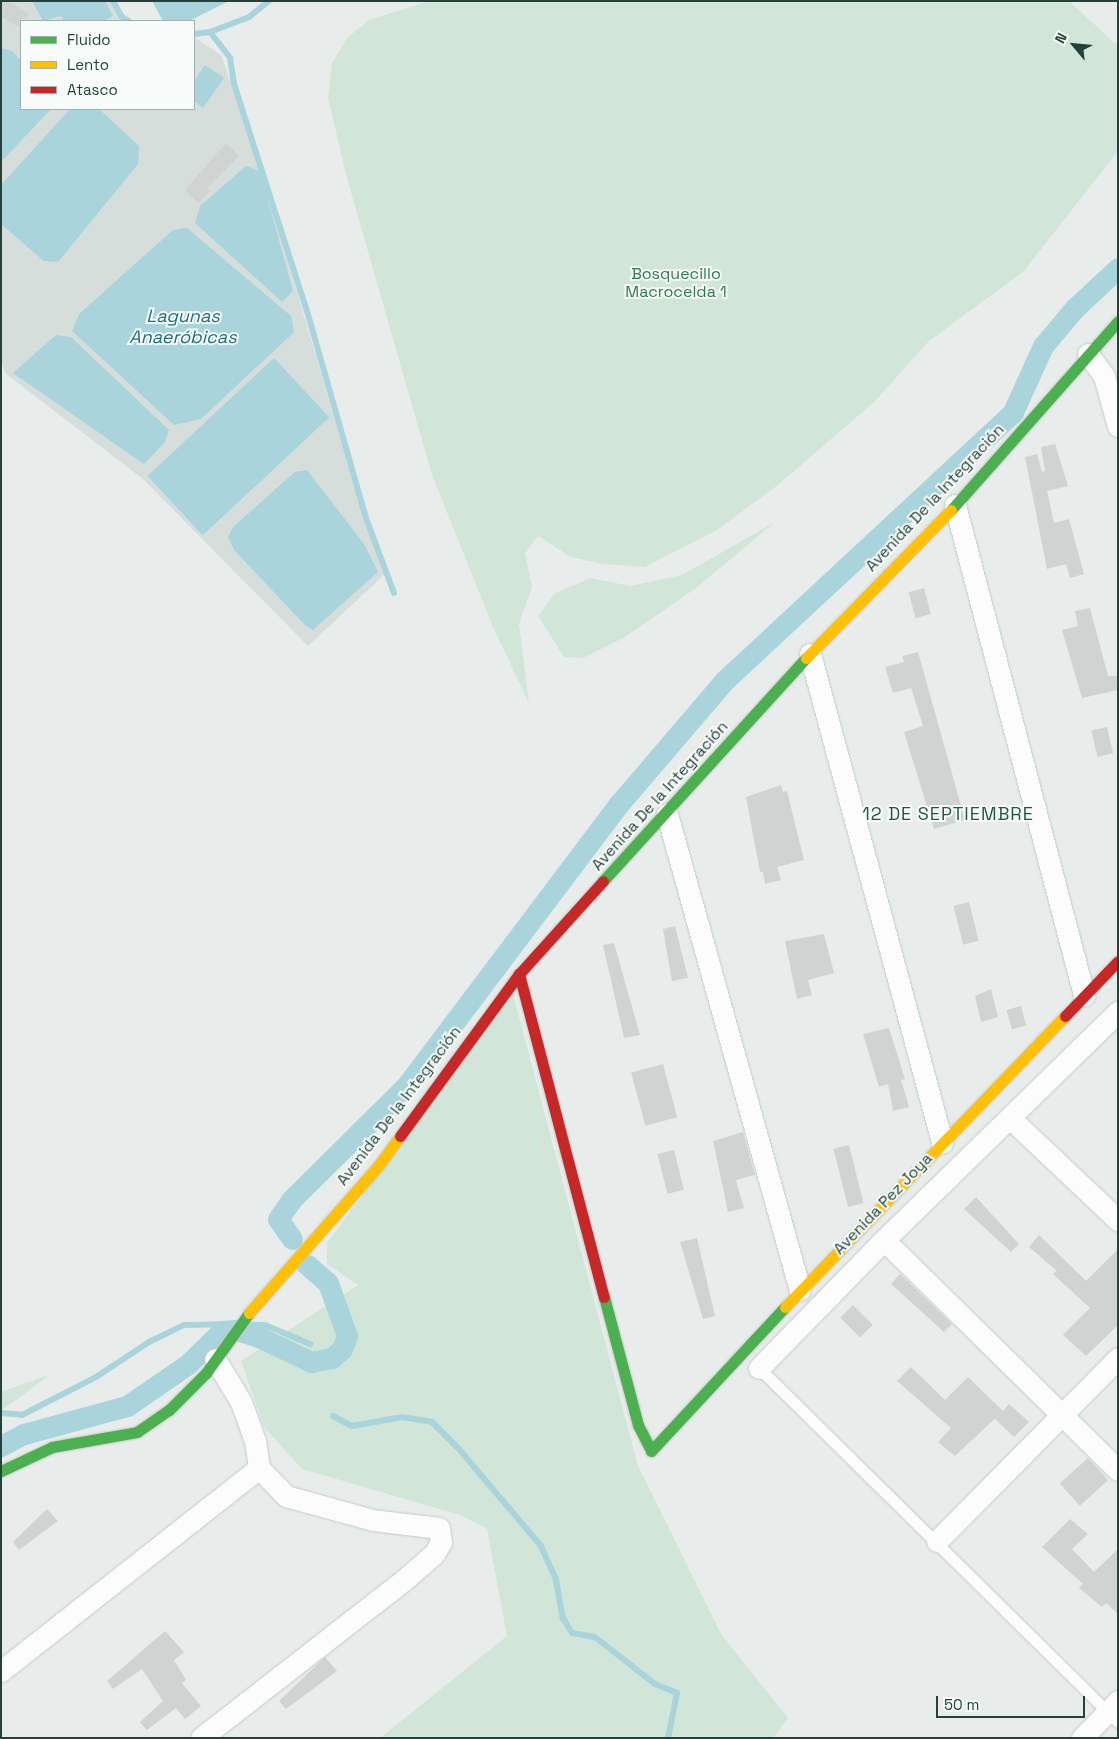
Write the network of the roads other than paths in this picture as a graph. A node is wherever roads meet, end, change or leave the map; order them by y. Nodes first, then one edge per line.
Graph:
1 (1118, 321) edge
2 (1088, 354) junction
3 (1118, 426) edge
4 (955, 505) junction
5 (810, 654) junction
6 (668, 814) junction
7 (1118, 961) edge
8 (519, 974) junction
9 (1084, 995) junction
10 (1118, 1012) edge
11 (1010, 1118) junction
12 (942, 1142) junction
13 (1118, 1220) edge
14 (884, 1240) junction
15 (800, 1290) junction
16 (221, 1352) junction
17 (1118, 1358) edge
18 (759, 1368) joint
19 (1060, 1415) junction
20 (258, 1468) junction
21 (1118, 1470) edge
22 (1, 1471) edge
23 (937, 1541) junction
24 (1, 1671) edge
25 (1114, 1712) edge
26 (200, 1738) edge
27 (1082, 1738) edge

1 - 2 street, Avenida De la Integración
2 - 3 street
2 - 4 street, Avenida De la Integración
4 - 5 street, Avenida De la Integración
4 - 9 street
5 - 6 street, Avenida De la Integración
5 - 12 street
6 - 8 street, Avenida De la Integración
6 - 15 street
7 - 9 street, Avenida Pez Joya
8 - 15 street, Avenida Pez Joya
8 - 16 street, Avenida De la Integración
9 - 12 street, Avenida Pez Joya
10 - 11 street, Avenida Pez Joya
11 - 13 street
11 - 14 street, Avenida Pez Joya
12 - 15 street, Avenida Pez Joya
14 - 18 street, Avenida Pez Joya
14 - 19 street
16 - 20 street
16 - 22 street, Avenida De la Integración
17 - 19 street
18 - 23 lane
19 - 21 street
19 - 23 street
20 - 24 street
20 - 26 street
23 - 25 lane
25 - 27 street

